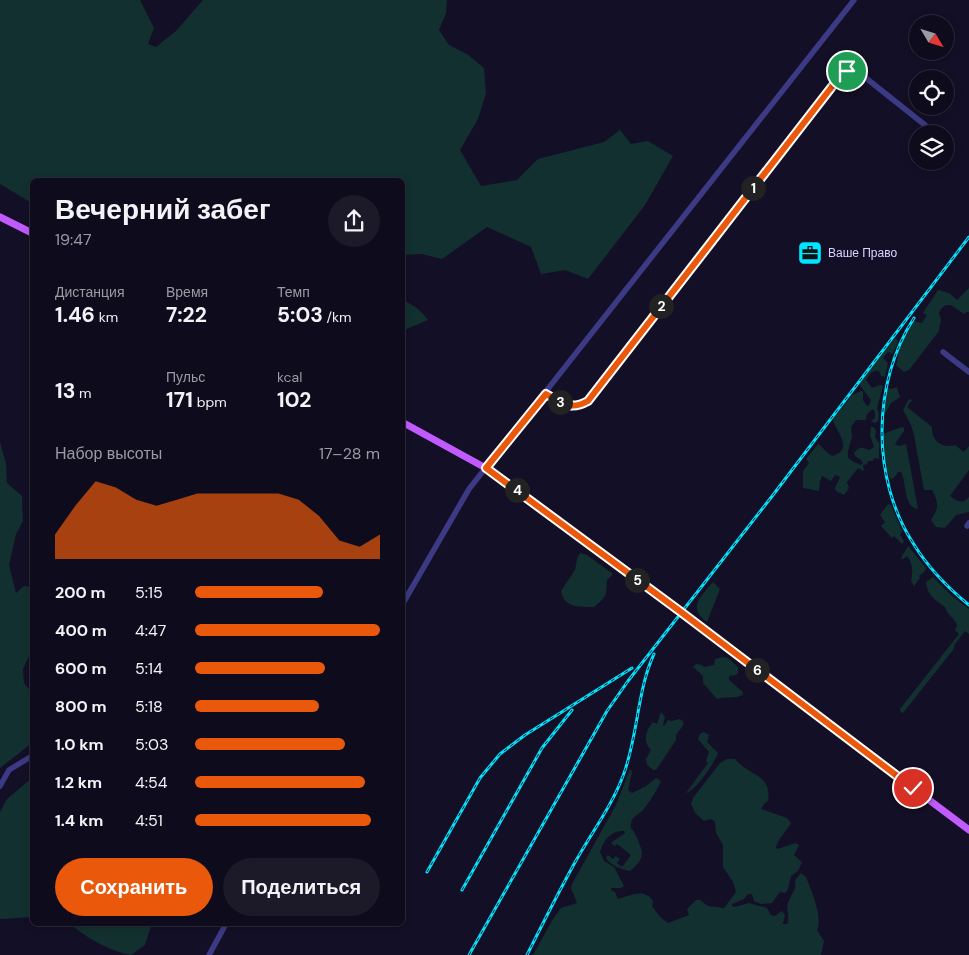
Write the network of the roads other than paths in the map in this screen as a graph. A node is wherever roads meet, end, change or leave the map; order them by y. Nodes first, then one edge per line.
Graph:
1 (854, 0) edge
2 (925, 125) dead end
3 (0, 217) edge
4 (30, 232) edge
5 (943, 352) dead end
6 (969, 372) edge
7 (546, 394) junction
8 (405, 424) edge
9 (486, 468) junction
10 (405, 600) edge
11 (30, 757) edge
12 (0, 786) edge
13 (969, 830) edge
14 (225, 926) edge
15 (209, 955) edge

1 - 7 street
2 - 7 street
3 - 4 main road
5 - 6 street
7 - 9 street
8 - 9 main road
9 - 10 street
9 - 13 main road
11 - 12 street
14 - 15 street

